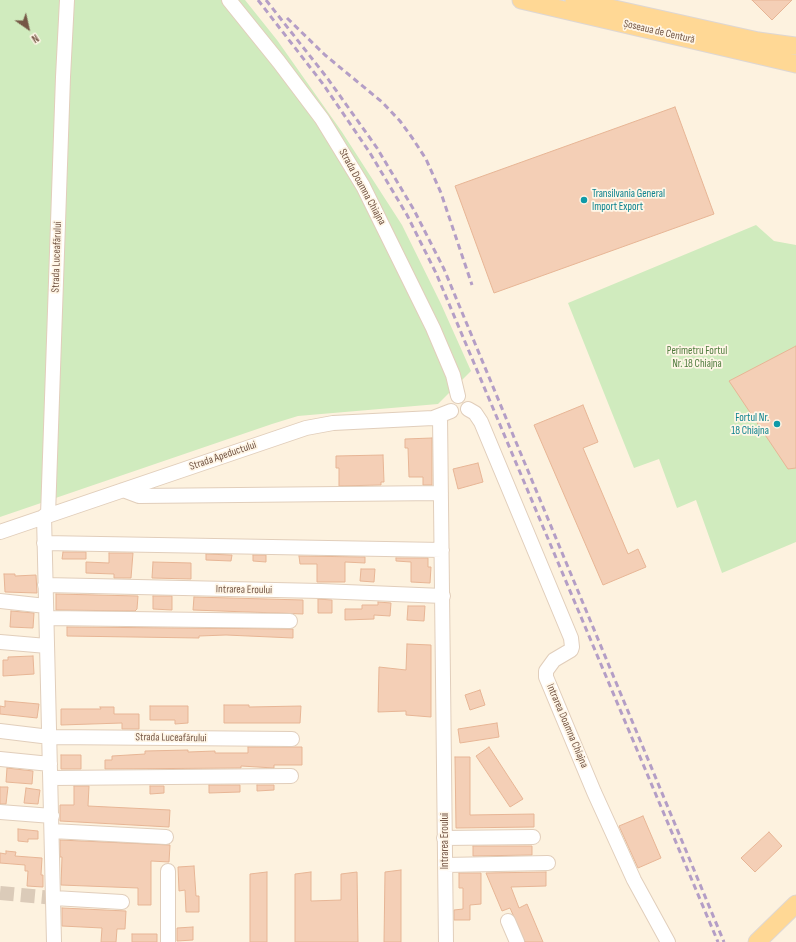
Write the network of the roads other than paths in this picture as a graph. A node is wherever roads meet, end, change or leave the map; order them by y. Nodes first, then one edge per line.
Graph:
1 (67, 0) edge
2 (229, 0) edge
3 (521, 0) edge
4 (574, 0) edge
5 (796, 46) edge
6 (796, 64) edge
7 (458, 396) junction
8 (468, 409) junction
9 (445, 414) junction
10 (123, 490) junction
11 (441, 493) junction
12 (46, 516) junction
13 (0, 532) edge
14 (44, 543) junction
15 (442, 550) junction
16 (46, 585) junction
17 (443, 596) junction
18 (0, 601) edge
19 (46, 612) junction
20 (290, 621) dead end
21 (0, 642) edge
22 (47, 646) junction
23 (0, 731) edge
24 (50, 737) junction
25 (292, 739) dead end
26 (0, 759) edge
27 (50, 764) junction
28 (291, 776) dead end
29 (50, 778) junction
30 (0, 812) edge
31 (52, 816) junction
32 (52, 831) junction
33 (166, 837) dead end
34 (533, 837) dead end
35 (444, 838) junction
36 (548, 863) dead end
37 (445, 865) junction
38 (168, 871) dead end
39 (54, 898) junction
40 (122, 902) dead end
41 (796, 904) edge
42 (508, 921) dead end
43 (54, 942) edge
44 (168, 942) edge
45 (446, 942) edge
46 (518, 942) edge
47 (668, 942) edge
48 (757, 942) edge

1 - 12 street, Strada Luceafărului
2 - 7 street, Strada Doamna Chiajna
3 - 6 main road, Șoseaua de Centură
4 - 5 main road, Șoseaua de Centură
7 - 8 street, Intrarea Doamna Chiajna
7 - 9 street
8 - 9 street, Strada Apeductului
8 - 47 street, Intrarea Doamna Chiajna
9 - 10 street, Strada Apeductului
9 - 11 street, Intrarea Eroului
10 - 11 street
10 - 12 street, Strada Apeductului
11 - 15 street, Intrarea Eroului
12 - 13 street, Strada Apeductului
12 - 14 street, Strada Luceafărului
14 - 15 street
14 - 16 street, Strada Luceafărului
15 - 17 street, Intrarea Eroului
16 - 17 street, Intrarea Eroului
16 - 19 street, Strada Luceafărului
17 - 35 street, Intrarea Eroului
18 - 19 street
19 - 20 street
19 - 22 street, Strada Luceafărului
21 - 22 street
22 - 24 street, Strada Luceafărului
23 - 24 street
24 - 25 street, Strada Luceafărului
24 - 27 street, Strada Luceafărului
26 - 27 street
27 - 29 street, Strada Luceafărului
28 - 29 street
29 - 31 street, Strada Luceafărului
30 - 31 street
31 - 32 street, Strada Luceafărului
32 - 33 street
32 - 39 street, Strada Luceafărului
34 - 35 street
35 - 37 street, Intrarea Eroului
36 - 37 street
37 - 45 street, Intrarea Eroului
38 - 44 street
39 - 40 street
39 - 43 street, Strada Luceafărului
41 - 48 main road
42 - 46 street

